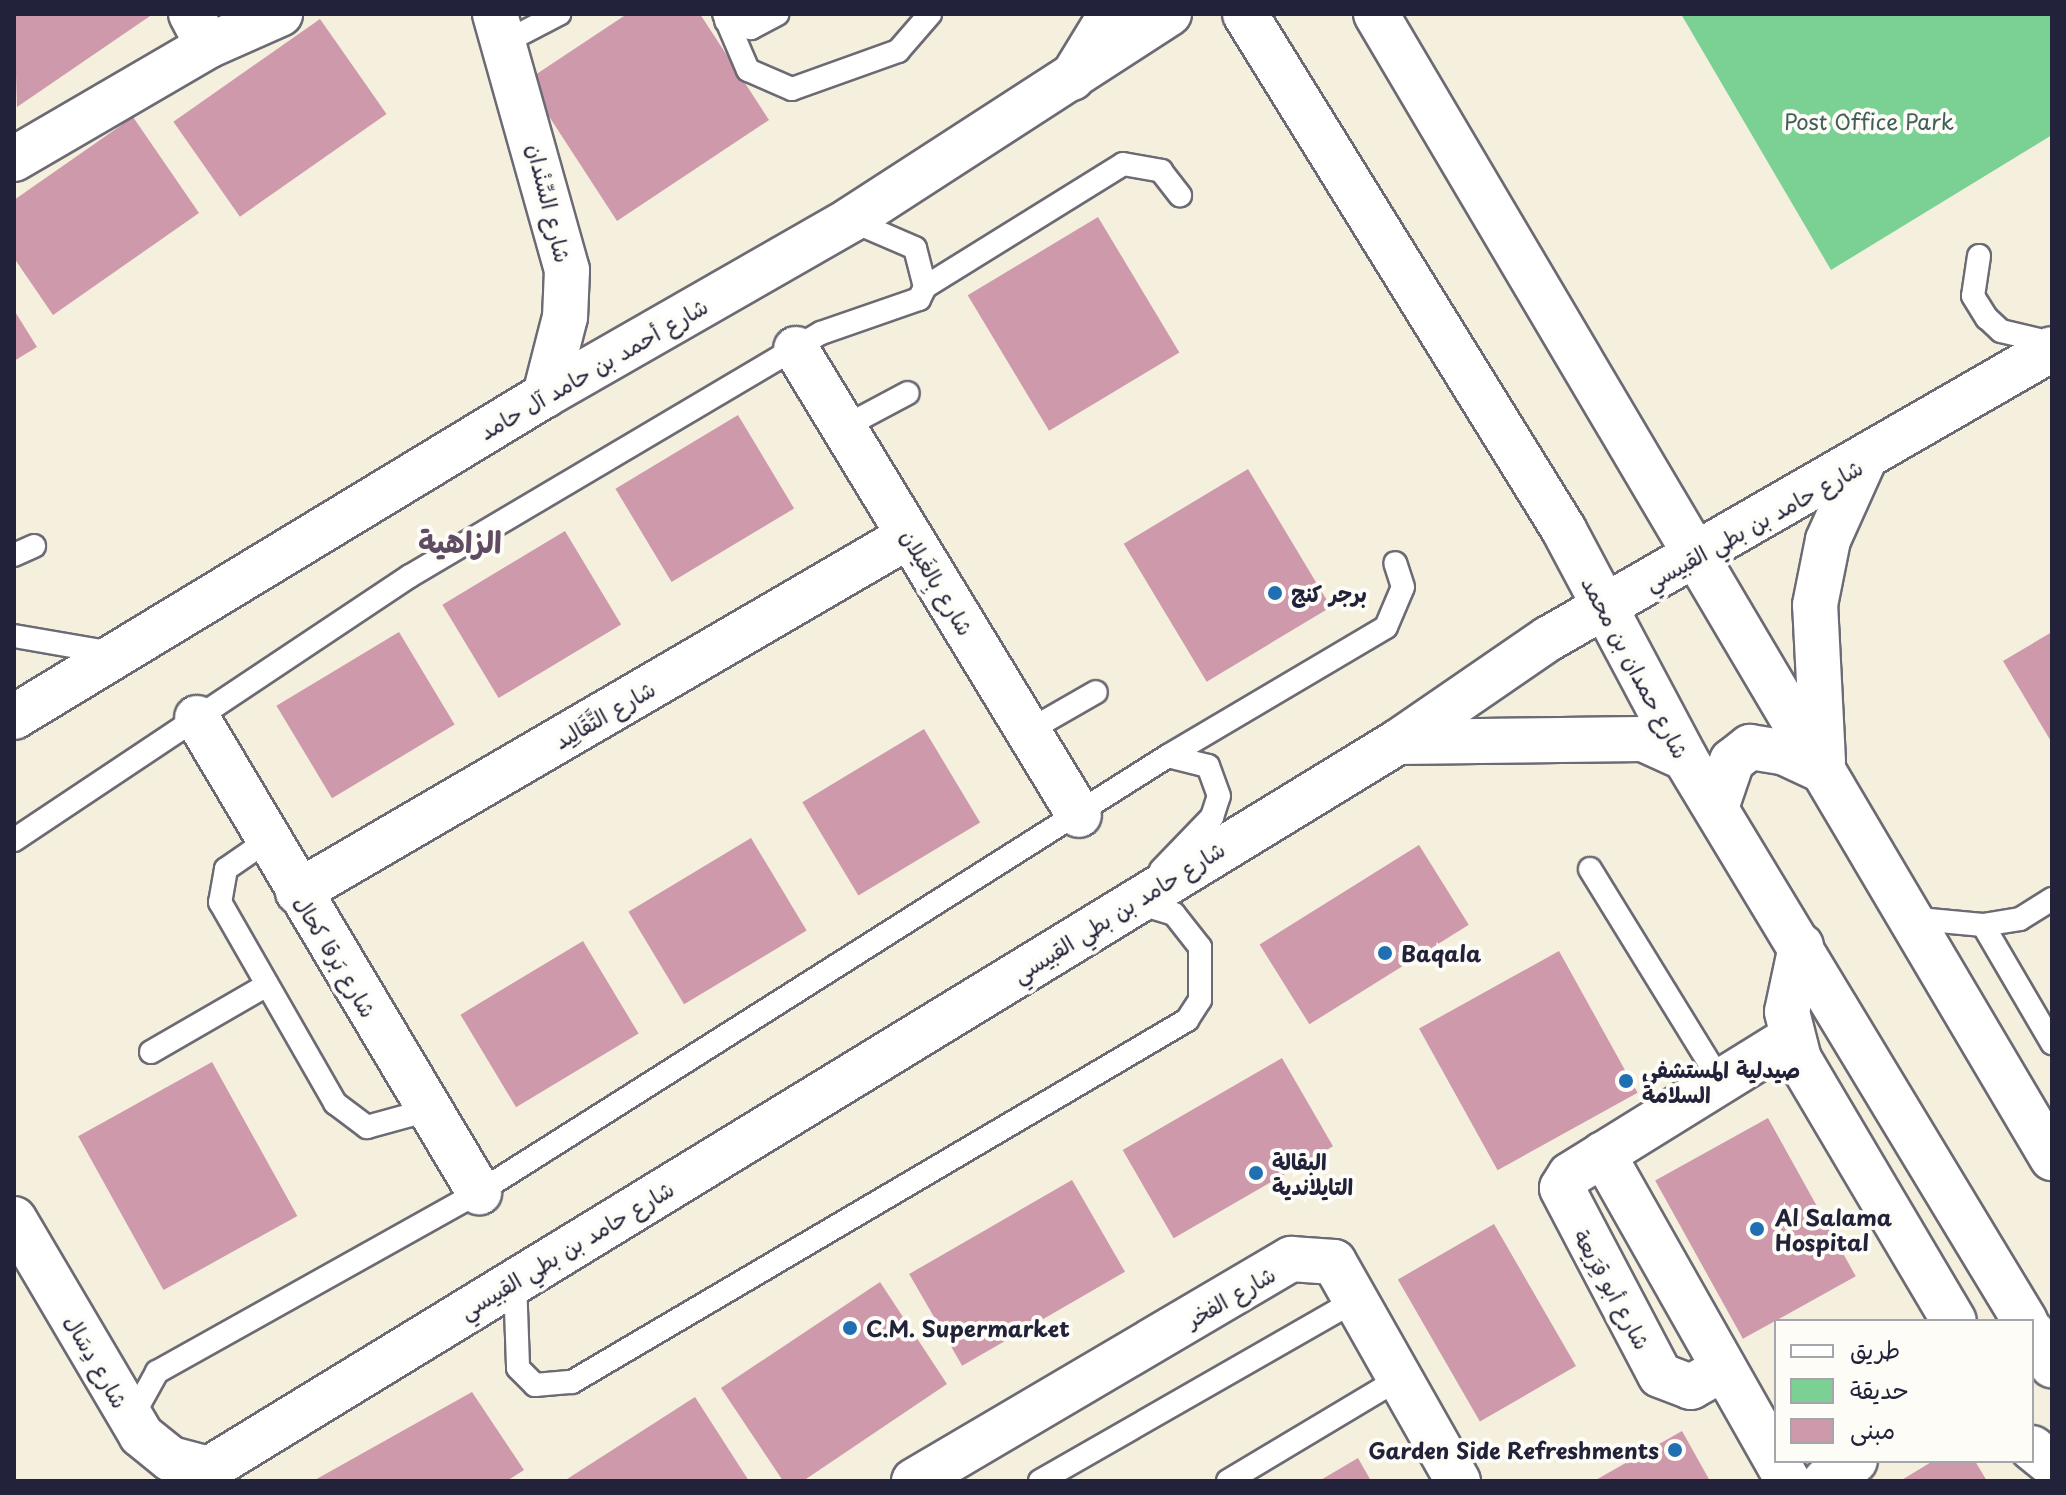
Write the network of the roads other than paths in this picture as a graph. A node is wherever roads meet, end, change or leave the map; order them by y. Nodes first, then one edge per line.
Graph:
1 (280, 14) edge
2 (559, 14) edge
3 (777, 14) edge
4 (930, 14) edge
5 (1111, 14) edge
6 (1169, 14) edge
7 (1245, 14) edge
8 (1376, 14) edge
9 (725, 17) edge
10 (501, 28) edge
11 (200, 30) edge
12 (1072, 78) junction
13 (14, 159) edge
14 (1180, 195) dead end
15 (850, 220) junction
16 (1979, 256) dead end
17 (925, 287) junction
18 (2052, 343) edge
19 (796, 349) junction
20 (2052, 349) edge
21 (908, 393) dead end
22 (545, 395) junction
23 (844, 427) junction
24 (1863, 462) junction
25 (909, 536) junction
26 (1696, 556) junction
27 (1395, 563) dead end
28 (1603, 607) junction
29 (14, 636) edge
30 (113, 653) junction
31 (1096, 692) dead end
32 (14, 717) edge
33 (197, 718) junction
34 (1028, 731) junction
35 (1398, 742) junction
36 (1168, 756) junction
37 (1685, 758) junction
38 (1824, 771) junction
39 (1716, 808) junction
40 (1079, 815) junction
41 (14, 840) edge
42 (268, 840) junction
43 (1590, 869) dead end
44 (298, 892) junction
45 (2052, 899) edge
46 (1129, 902) junction
47 (1907, 918) junction
48 (1983, 925) junction
49 (1801, 946) junction
50 (267, 985) junction
51 (1791, 1038) junction
52 (2052, 1043) edge
53 (151, 1052) dead end
54 (1721, 1082) junction
55 (429, 1110) junction
56 (1603, 1154) junction
57 (2052, 1158) edge
58 (479, 1192) junction
59 (14, 1219) edge
60 (515, 1279) junction
61 (1354, 1301) junction
62 (1953, 1319) edge
63 (2024, 1319) edge
64 (2034, 1335) edge
65 (93, 1354) junction
66 (2052, 1365) edge
67 (1723, 1369) junction
68 (157, 1372) junction
69 (1400, 1378) junction
70 (1763, 1412) edge
71 (131, 1419) junction
72 (1774, 1442) edge
73 (2034, 1450) edge
74 (1852, 1463) edge
75 (2052, 1464) edge
76 (198, 1475) edge
77 (914, 1481) edge
78 (1040, 1481) edge
79 (1228, 1481) edge
80 (1458, 1481) edge
81 (1825, 1481) edge

1 - 11 main road
2 - 10 lane
3 - 9 lane
4 - 9 lane
5 - 12 main road
6 - 12 main road, شارع أحمد بن حامد آل حامد
7 - 28 main road, شارع حمدان بن محمد
8 - 26 main road
10 - 22 main road, شارع السِّنْدان
11 - 13 main road
12 - 15 main road, شارع أحمد بن حامد آل حامد
14 - 17 lane
15 - 17 lane
15 - 22 main road, شارع أحمد بن حامد آل حامد
16 - 18 lane
17 - 19 lane
19 - 23 main road, شارع بِالغَيلان
19 - 33 lane
20 - 24 main road, شارع حامد بن بطي القبيسي
21 - 23 lane
22 - 30 main road, شارع أحمد بن حامد آل حامد
23 - 25 main road, شارع بِالغَيلان
24 - 26 main road, شارع حامد بن بطي القبيسي
24 - 38 main road
25 - 34 main road, شارع بِالغَيلان
25 - 44 main road, شارع التَّقَالِيد
26 - 28 main road, شارع حامد بن بطي القبيسي
26 - 38 main road
27 - 36 lane
28 - 35 main road, شارع حامد بن بطي القبيسي
28 - 37 main road, شارع حمدان بن محمد
29 - 30 lane
30 - 32 main road, شارع أحمد بن حامد آل حامد
31 - 34 lane
33 - 41 lane
33 - 42 main road, شارع بَرقا كحال
34 - 40 main road, شارع بِالغَيلان
35 - 37 main road
35 - 46 main road, شارع حامد بن بطي القبيسي
36 - 40 lane
36 - 46 lane
37 - 39 main road, شارع حمدان بن محمد
38 - 39 main road
38 - 47 main road
39 - 49 main road, شارع حمدان بن محمد
40 - 58 lane
42 - 44 main road, شارع بَرقا كحال
42 - 50 lane
43 - 54 lane
44 - 55 main road, شارع بَرقا كحال
45 - 48 lane
46 - 60 main road, شارع حامد بن بطي القبيسي
46 - 60 lane
47 - 48 lane
47 - 57 main road
48 - 52 lane
49 - 51 main road
49 - 63 main road, شارع حمدان بن محمد
50 - 53 lane
50 - 55 lane
51 - 54 main road, شارع أبو قِرَيعة
51 - 62 main road
54 - 56 main road, شارع أبو قِرَيعة
55 - 58 main road, شارع بَرقا كحال
56 - 67 main road
56 - 67 main road, شارع أبو قِرَيعة
58 - 68 lane
59 - 65 main road, شارع دِسَال
60 - 76 main road, شارع حامد بن بطي القبيسي
61 - 69 main road, شارع الفخر
61 - 77 main road, شارع الفخر
61 - 78 lane
64 - 66 main road
65 - 68 lane
65 - 71 main road, شارع دِسَال
67 - 70 main road
68 - 71 lane
69 - 79 lane
69 - 80 main road, شارع الفخر
70 - 72 main road
71 - 76 main road, شارع دِسَال
73 - 75 main road
74 - 81 main road

